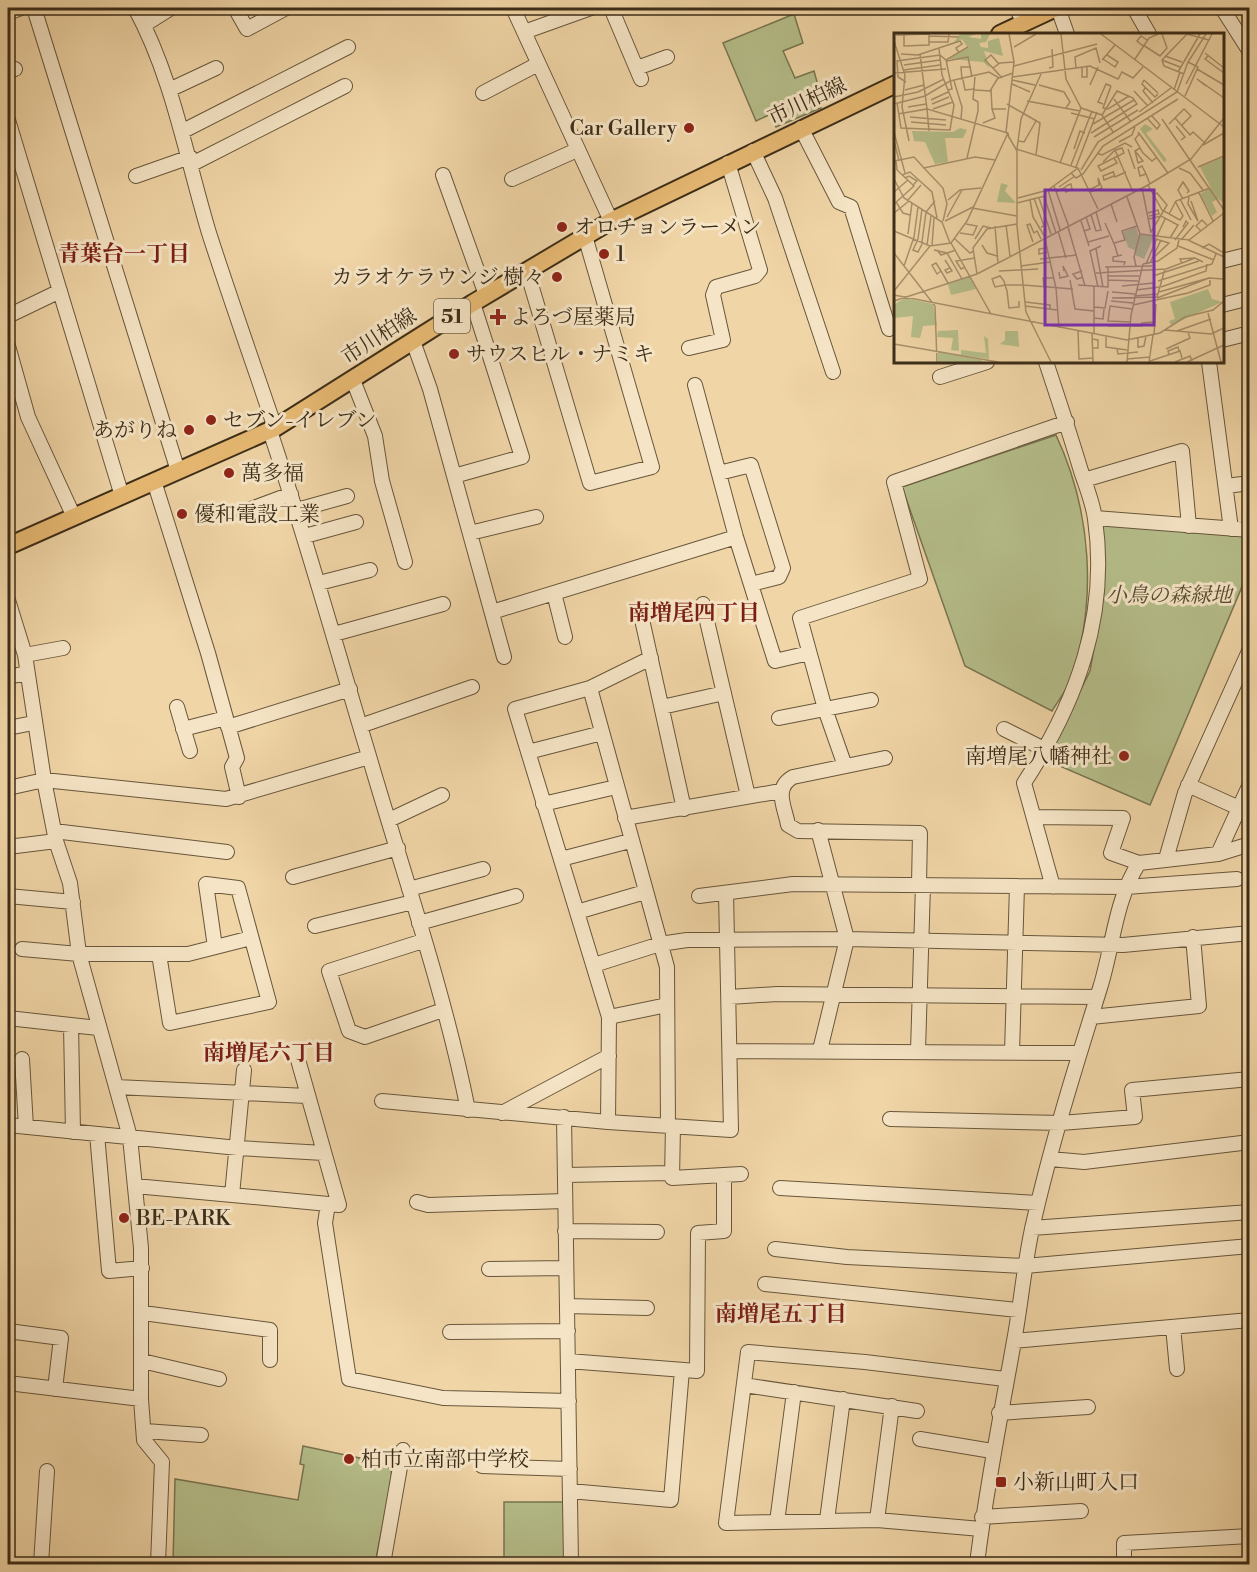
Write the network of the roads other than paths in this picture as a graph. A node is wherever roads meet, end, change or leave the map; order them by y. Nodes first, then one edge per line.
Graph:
1 (21, 8) edge
2 (34, 8) edge
3 (135, 8) edge
4 (171, 8) edge
5 (235, 8) edge
6 (285, 8) edge
7 (513, 8) edge
8 (591, 8) edge
9 (611, 8) edge
10 (1057, 8) edge
11 (1134, 8) edge
12 (1224, 8) edge
13 (8, 13) edge
14 (1020, 15) edge
15 (144, 25) junction
16 (524, 32) junction
17 (1001, 33) edge
18 (1067, 33) edge
19 (1148, 33) edge
20 (348, 47) dead end
21 (1250, 52) edge
22 (667, 57) dead end
23 (538, 64) junction
24 (216, 68) dead end
25 (894, 85) edge
26 (345, 86) dead end
27 (169, 90) junction
28 (483, 93) dead end
29 (8, 120) edge
30 (801, 128) junction
31 (183, 130) junction
32 (11, 147) edge
33 (577, 150) junction
34 (753, 151) junction
35 (191, 160) junction
36 (728, 163) junction
37 (443, 175) dead end
38 (136, 176) dead end
39 (512, 179) dead end
40 (611, 221) junction
41 (585, 236) junction
42 (1250, 254) edge
43 (1224, 260) edge
44 (527, 271) junction
45 (60, 291) junction
46 (1250, 298) edge
47 (479, 299) junction
48 (1224, 304) edge
49 (8, 316) edge
50 (889, 329) dead end
51 (1250, 333) edge
52 (1224, 340) edge
53 (413, 341) junction
54 (8, 346) edge
55 (689, 348) dead end
56 (984, 363) edge
57 (1046, 363) edge
58 (1209, 363) edge
59 (833, 372) dead end
60 (940, 377) dead end
61 (353, 380) junction
62 (695, 384) dead end
63 (1067, 422) junction
64 (272, 429) junction
65 (178, 471) junction
66 (719, 473) junction
67 (454, 476) junction
68 (1084, 480) junction
69 (154, 481) junction
70 (1250, 483) edge
71 (1226, 486) junction
72 (291, 494) junction
73 (122, 496) junction
74 (347, 496) dead end
75 (297, 510) junction
76 (243, 512) dead end
77 (74, 517) junction
78 (536, 517) dead end
79 (1095, 518) junction
80 (356, 522) dead end
81 (1188, 526) junction
82 (1231, 529) junction
83 (1250, 530) edge
84 (470, 533) junction
85 (305, 536) junction
86 (736, 537) junction
87 (8, 546) edge
88 (405, 562) dead end
89 (370, 570) dead end
90 (319, 583) junction
91 (751, 584) junction
92 (554, 593) junction
93 (8, 600) edge
94 (443, 604) dead end
95 (704, 604) dead end
96 (492, 612) junction
97 (643, 624) dead end
98 (334, 634) junction
99 (566, 637) dead end
100 (63, 648) dead end
101 (809, 653) junction
102 (25, 655) junction
103 (1248, 656) edge
104 (504, 657) dead end
105 (651, 658) junction
106 (27, 673) junction
107 (8, 676) edge
108 (472, 687) dead end
109 (590, 688) junction
110 (350, 689) junction
111 (724, 693) junction
112 (871, 699) dead end
113 (177, 707) dead end
114 (662, 707) junction
115 (825, 710) junction
116 (778, 718) dead end
117 (227, 722) junction
118 (33, 723) junction
119 (360, 726) junction
120 (8, 728) edge
121 (183, 729) junction
122 (1004, 729) dead end
123 (602, 733) junction
124 (1047, 750) junction
125 (190, 751) dead end
126 (528, 752) junction
127 (369, 757) junction
128 (885, 758) dead end
129 (845, 766) junction
130 (44, 780) junction
131 (1250, 784) edge
132 (1188, 785) junction
133 (616, 787) junction
134 (8, 788) edge
135 (781, 791) junction
136 (442, 795) dead end
137 (748, 796) junction
138 (239, 797) junction
139 (1244, 802) edge
140 (543, 804) junction
141 (684, 809) junction
142 (1035, 817) junction
143 (625, 818) junction
144 (389, 820) junction
145 (818, 830) junction
146 (55, 836) junction
147 (630, 841) junction
148 (1250, 844) edge
149 (8, 848) edge
150 (398, 848) junction
151 (226, 852) dead end
152 (1218, 854) junction
153 (561, 859) junction
154 (1166, 860) junction
155 (1139, 864) junction
156 (483, 869) dead end
157 (293, 877) dead end
158 (1237, 879) dead end
159 (831, 883) junction
160 (921, 885) junction
161 (1017, 886) junction
162 (1053, 886) junction
163 (1126, 887) junction
164 (645, 892) junction
165 (726, 893) junction
166 (8, 896) edge
167 (411, 896) junction
168 (516, 896) dead end
169 (699, 896) dead end
170 (73, 902) junction
171 (577, 912) junction
172 (419, 923) junction
173 (315, 926) dead end
174 (1250, 933) edge
175 (1193, 937) junction
176 (251, 938) junction
177 (847, 939) junction
178 (727, 940) junction
179 (423, 941) junction
180 (921, 941) junction
181 (1016, 942) junction
182 (1113, 943) junction
183 (660, 944) junction
184 (215, 946) junction
185 (22, 950) dead end
186 (79, 954) junction
187 (159, 954) junction
188 (594, 965) junction
189 (833, 994) junction
190 (920, 995) junction
191 (729, 996) junction
192 (1014, 996) junction
193 (1097, 997) junction
194 (667, 1005) junction
195 (443, 1010) junction
196 (609, 1017) junction
197 (1091, 1017) junction
198 (8, 1018) edge
199 (71, 1025) junction
200 (98, 1029) junction
201 (295, 1049) dead end
202 (820, 1050) junction
203 (730, 1051) junction
204 (918, 1051) junction
205 (1012, 1052) junction
206 (1079, 1053) junction
207 (609, 1056) junction
208 (22, 1059) dead end
209 (244, 1070) dead end
210 (1250, 1079) edge
211 (116, 1087) junction
212 (241, 1094) junction
213 (307, 1096) junction
214 (382, 1101) dead end
215 (468, 1110) junction
216 (502, 1113) junction
217 (564, 1117) junction
218 (890, 1119) dead end
219 (608, 1122) junction
220 (1061, 1123) junction
221 (8, 1125) edge
222 (671, 1126) junction
223 (26, 1127) junction
224 (74, 1132) junction
225 (97, 1134) junction
226 (130, 1137) junction
227 (1250, 1142) edge
228 (238, 1148) junction
229 (324, 1153) junction
230 (1050, 1159) junction
231 (672, 1173) junction
232 (741, 1174) dead end
233 (565, 1175) junction
234 (724, 1175) junction
235 (135, 1186) junction
236 (780, 1188) dead end
237 (232, 1195) junction
238 (565, 1201) junction
239 (417, 1202) dead end
240 (1038, 1203) junction
241 (328, 1204) junction
242 (1250, 1212) edge
243 (1032, 1228) junction
244 (565, 1231) junction
245 (657, 1232) dead end
246 (1250, 1246) edge
247 (775, 1249) dead end
248 (1025, 1266) junction
249 (142, 1268) junction
250 (566, 1268) junction
251 (489, 1269) dead end
252 (765, 1284) dead end
253 (567, 1306) junction
254 (647, 1308) dead end
255 (1018, 1310) junction
256 (143, 1313) junction
257 (1250, 1320) edge
258 (1173, 1327) junction
259 (8, 1331) edge
260 (568, 1331) junction
261 (450, 1332) dead end
262 (1014, 1341) junction
263 (270, 1360) dead end
264 (142, 1361) junction
265 (568, 1361) junction
266 (1178, 1369) dead end
267 (682, 1370) junction
268 (219, 1379) dead end
269 (1005, 1379) junction
270 (8, 1383) edge
271 (744, 1385) junction
272 (55, 1389) junction
273 (794, 1392) junction
274 (141, 1399) junction
275 (843, 1400) junction
276 (569, 1401) junction
277 (892, 1406) junction
278 (1088, 1407) dead end
279 (917, 1411) dead end
280 (999, 1413) junction
281 (145, 1431) junction
282 (201, 1436) dead end
283 (920, 1439) dead end
284 (403, 1450) dead end
285 (992, 1451) junction
286 (482, 1466) dead end
287 (570, 1469) junction
288 (47, 1471) dead end
289 (570, 1491) junction
290 (1081, 1511) dead end
291 (827, 1520) junction
292 (877, 1520) junction
293 (777, 1522) junction
294 (982, 1523) junction
295 (1250, 1536) edge
296 (41, 1564) edge
297 (158, 1564) edge
298 (383, 1564) edge
299 (571, 1564) edge
300 (977, 1564) edge
301 (1124, 1564) edge

1 - 13 street
2 - 65 street
3 - 15 street
4 - 15 street
5 - 6 street
7 - 16 street
8 - 16 street
9 - 22 street
10 - 14 main road
10 - 18 street
11 - 19 street
12 - 21 street
14 - 17 main road
15 - 27 street
16 - 23 street
20 - 31 street
23 - 28 street
23 - 33 street
24 - 27 street
25 - 30 main road, 市川柏線 / 51
26 - 35 street
27 - 31 street
29 - 32 street
30 - 34 main road, 市川柏線 / 51
30 - 50 street
31 - 35 street
32 - 45 street
33 - 39 street
33 - 40 street
34 - 36 main road, 市川柏線 / 51
34 - 59 street
35 - 38 street
35 - 64 street
36 - 40 main road, 市川柏線 / 51
36 - 55 street
37 - 47 street
40 - 41 main road, 市川柏線 / 51
41 - 44 main road, 市川柏線 / 51
41 - 44 street
42 - 43 street
44 - 47 main road, 市川柏線 / 51
45 - 49 street
45 - 73 street
46 - 48 street
47 - 53 main road, 市川柏線 / 51
47 - 67 street
51 - 52 street
53 - 61 main road, 市川柏線 / 51
53 - 67 street
54 - 77 street
56 - 60 street
57 - 63 street
58 - 71 street
61 - 64 main road, 市川柏線 / 51
61 - 88 street
62 - 66 street
63 - 68 street
63 - 101 street
64 - 65 main road, 市川柏線 / 51
64 - 72 street
65 - 69 main road, 市川柏線 / 51
66 - 86 street
66 - 91 street
67 - 84 street
68 - 79 street
68 - 81 street
69 - 73 main road, 市川柏線 / 51
69 - 117 street
70 - 71 street
71 - 82 street
72 - 75 street
72 - 76 street
73 - 77 main road, 市川柏線 / 51
74 - 75 street
75 - 85 street
77 - 87 main road, 市川柏線 / 51
78 - 84 street
79 - 81 street
79 - 124 street
80 - 85 street
81 - 82 street
82 - 83 street
84 - 96 street
85 - 90 street
86 - 91 street
86 - 92 street
89 - 90 street
90 - 98 street
91 - 101 street
92 - 96 street
92 - 99 street
93 - 102 street
94 - 98 street
95 - 111 street
96 - 104 street
97 - 105 street
98 - 110 street
100 - 102 street
101 - 115 street
102 - 106 street
103 - 132 street
105 - 109 street
105 - 114 street
106 - 107 street
106 - 118 street
108 - 119 street
109 - 123 street
109 - 126 street
110 - 117 street
110 - 119 street
111 - 114 street
111 - 137 street
112 - 115 street
113 - 121 street
114 - 141 street
115 - 116 street
115 - 129 street
117 - 121 street
117 - 138 street
118 - 120 street
118 - 130 street
119 - 127 street
121 - 125 street
122 - 124 street
123 - 126 street
123 - 133 street
124 - 142 street
126 - 140 street
127 - 138 street
127 - 144 street
128 - 129 street
129 - 135 street
130 - 134 street
130 - 138 street
130 - 146 street
131 - 139 street
132 - 139 street
132 - 154 street
133 - 140 street
133 - 143 street
135 - 137 street
135 - 145 street
136 - 144 street
137 - 141 street
139 - 152 street
140 - 153 street
141 - 143 street
142 - 155 street
142 - 162 street
143 - 147 street
144 - 150 street
145 - 159 street
145 - 160 street
146 - 149 street
146 - 151 street
146 - 170 street
147 - 153 street
147 - 164 street
148 - 152 street
150 - 157 street
150 - 167 street
152 - 154 street
153 - 171 street
154 - 155 street
155 - 163 street
156 - 167 street
158 - 163 street
159 - 160 street
159 - 165 street
159 - 177 street
160 - 161 street
160 - 180 street
161 - 162 street
161 - 181 street
162 - 163 street
163 - 182 street
164 - 171 street
164 - 183 street
165 - 169 street
165 - 178 street
166 - 170 street
167 - 172 street
167 - 173 street
168 - 172 street
170 - 186 street
171 - 188 street
172 - 179 street
174 - 175 street
175 - 182 street
175 - 197 street
176 - 184 street
176 - 184 street
176 - 187 street
177 - 178 street
177 - 180 street
177 - 189 street
178 - 183 street
178 - 191 street
179 - 195 street
179 - 195 street
180 - 181 street
180 - 190 street
181 - 182 street
181 - 192 street
182 - 193 street
183 - 188 street
183 - 194 street
184 - 187 street
185 - 186 street
186 - 187 street
186 - 200 street
188 - 196 street
189 - 190 street
189 - 191 street
189 - 202 street
190 - 192 street
190 - 204 street
191 - 203 street
192 - 193 street
192 - 205 street
193 - 197 street
194 - 196 street
194 - 222 street
195 - 215 street
196 - 207 street
197 - 206 street
198 - 199 street
199 - 200 street
199 - 224 street
200 - 211 street
201 - 213 street
202 - 203 street
202 - 204 street
203 - 222 street
204 - 205 street
205 - 206 street
206 - 220 street
207 - 216 street
207 - 219 street
208 - 223 street
209 - 212 street
210 - 220 street
211 - 212 street
211 - 226 street
212 - 213 street
212 - 228 street
213 - 229 street
214 - 215 street
215 - 216 street
216 - 217 street
217 - 219 street
217 - 233 street
218 - 220 street
219 - 222 street
220 - 230 street
221 - 223 street
222 - 231 street
223 - 224 street
224 - 225 street
225 - 226 street
225 - 249 street
226 - 228 street
226 - 235 street
227 - 230 street
228 - 229 street
228 - 237 street
229 - 241 street
230 - 240 street
231 - 233 street
231 - 234 street
232 - 234 street
233 - 238 street
234 - 267 street
235 - 237 street
235 - 249 street
236 - 240 street
237 - 241 street
238 - 239 street
238 - 244 street
240 - 243 street
241 - 276 street
242 - 243 street
243 - 248 street
244 - 245 street
244 - 250 street
246 - 248 street
247 - 248 street
248 - 255 street
249 - 256 street
250 - 251 street
250 - 253 street
252 - 255 street
253 - 254 street
253 - 260 street
255 - 262 street
256 - 263 street
256 - 264 street
257 - 258 street
258 - 262 street
258 - 266 street
259 - 272 street
260 - 261 street
260 - 265 street
262 - 269 street
264 - 268 street
264 - 274 street
265 - 267 street
265 - 276 street
267 - 289 street
269 - 271 street
269 - 280 street
270 - 272 street
271 - 273 street
271 - 293 street
272 - 274 street
273 - 275 street
273 - 293 street
274 - 281 street
275 - 277 street
275 - 291 street
276 - 287 street
277 - 279 street
277 - 292 street
278 - 280 street
280 - 285 street
281 - 282 street
281 - 297 street
283 - 285 street
284 - 298 street
285 - 294 street
286 - 287 street
287 - 289 street
288 - 296 street
289 - 299 street
290 - 294 street
291 - 292 street
291 - 293 street
292 - 294 street
294 - 300 street
295 - 301 street

